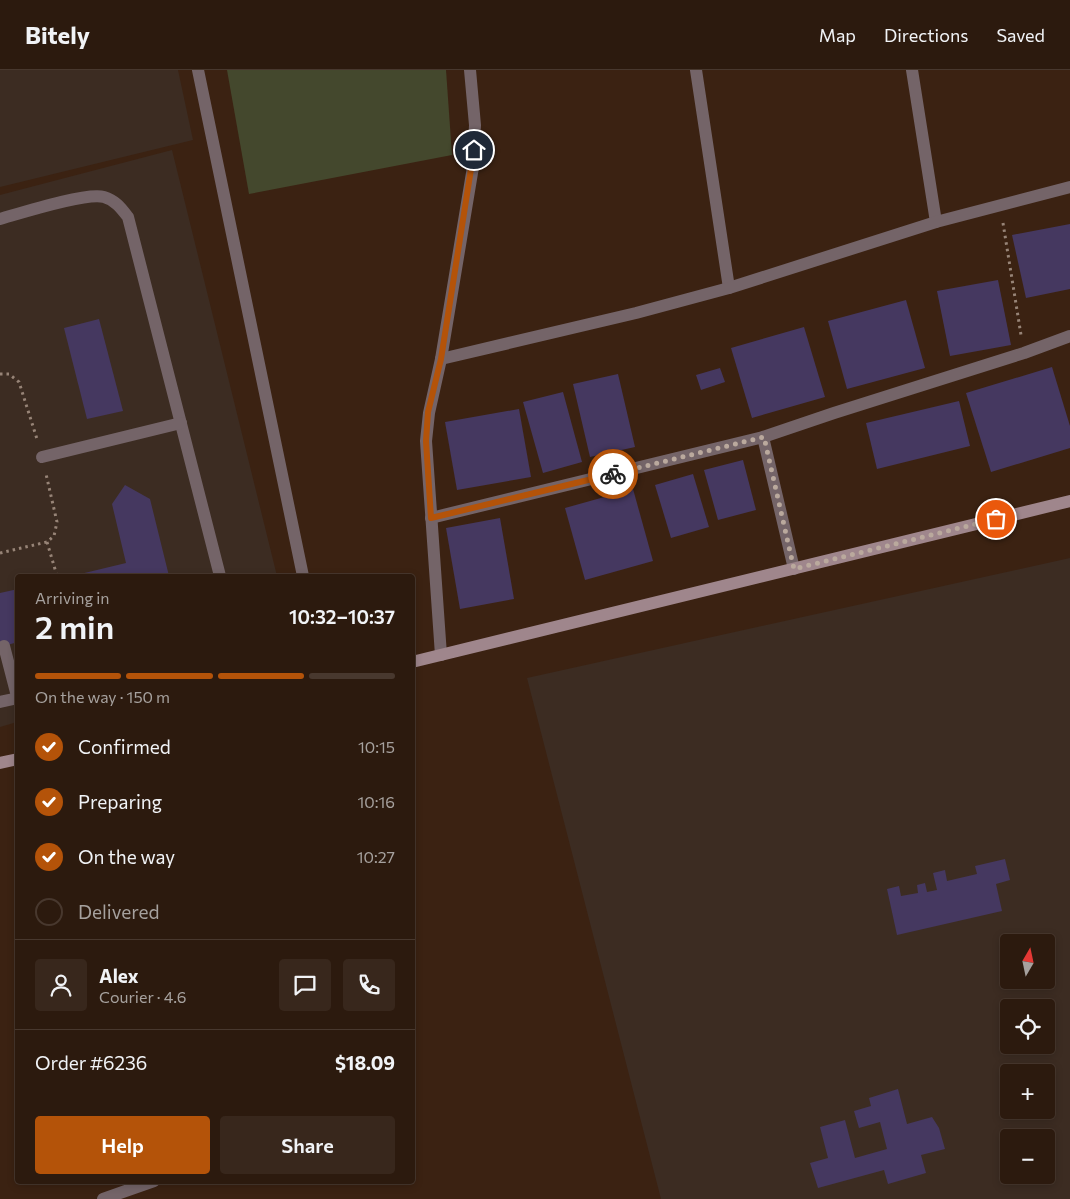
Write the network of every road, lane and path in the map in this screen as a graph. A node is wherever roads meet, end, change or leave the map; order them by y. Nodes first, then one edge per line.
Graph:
1 (198, 70) edge
2 (470, 70) edge
3 (696, 70) edge
4 (912, 70) edge
5 (1070, 187) edge
6 (1000, 205) junction
7 (0, 218) edge
8 (936, 222) junction
9 (729, 288) junction
10 (1070, 336) edge
11 (1024, 353) junction
12 (441, 359) junction
13 (181, 423) junction
14 (764, 437) junction
15 (42, 457) dead end
16 (1070, 501) edge
17 (431, 518) junction
18 (47, 542) dead end
19 (794, 569) junction
20 (56, 574) edge
21 (219, 574) edge
22 (303, 574) edge
23 (4, 646) dead end
24 (441, 655) junction
25 (415, 661) edge
26 (15, 691) edge
27 (15, 699) edge
28 (0, 702) edge
29 (15, 760) edge
30 (0, 763) edge
31 (146, 1184) edge
32 (103, 1199) edge

1 - 22 street
2 - 12 street
3 - 9 street
4 - 8 street
5 - 6 street
6 - 8 street
6 - 11 path
7 - 13 street
8 - 9 street
9 - 12 street
10 - 11 street
11 - 14 street
12 - 17 street
13 - 15 street
13 - 21 street
14 - 17 street
14 - 19 street
16 - 19 street
17 - 24 street
18 - 20 path
19 - 24 street
23 - 26 street
24 - 25 street
27 - 28 street
29 - 30 street
31 - 32 street

